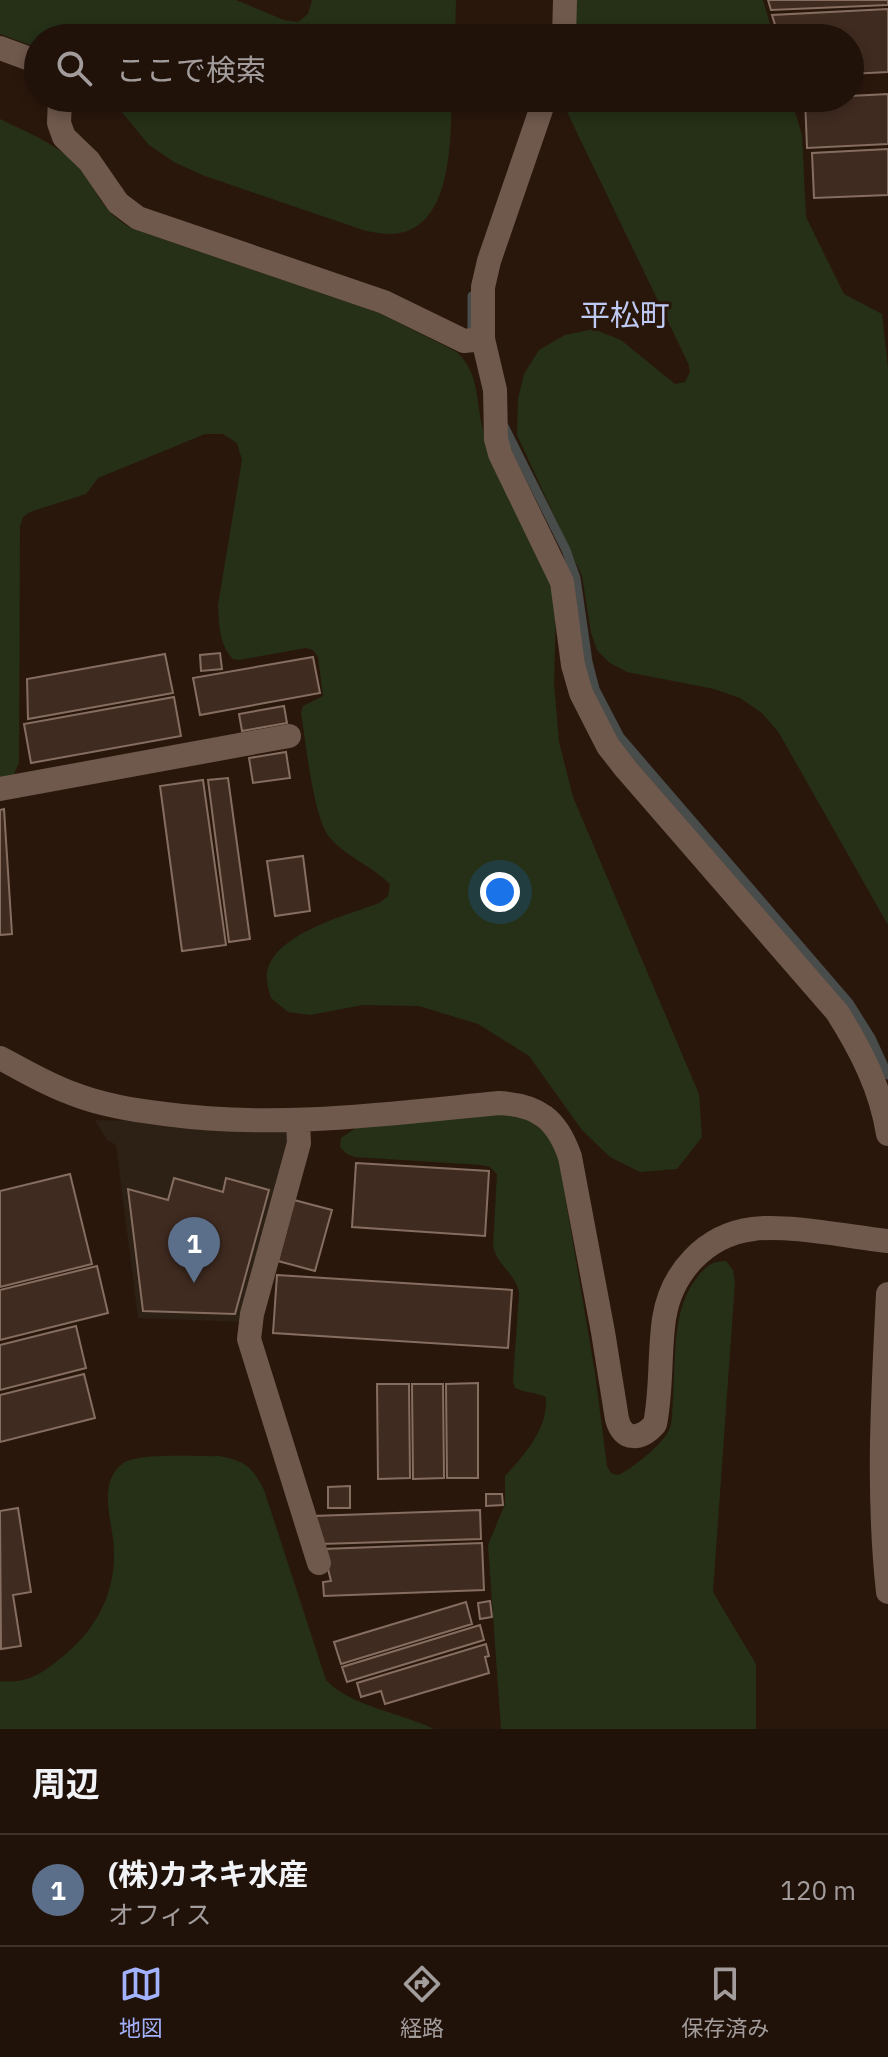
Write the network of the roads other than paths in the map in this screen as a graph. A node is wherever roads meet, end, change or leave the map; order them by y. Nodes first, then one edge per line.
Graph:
1 (565, 0) edge
2 (564, 24) edge
3 (0, 48) edge
4 (24, 57) edge
5 (59, 112) edge
6 (540, 112) edge
7 (483, 339) junction
8 (289, 736) dead end
9 (0, 789) edge
10 (0, 1058) edge
11 (298, 1121) junction
12 (888, 1134) edge
13 (888, 1241) edge
14 (888, 1294) edge
15 (319, 1563) dead end
16 (888, 1592) edge

1 - 2 street
3 - 4 street
5 - 7 street
6 - 7 street
7 - 12 street
8 - 9 street
10 - 11 street
11 - 13 street
11 - 15 street
14 - 16 street

